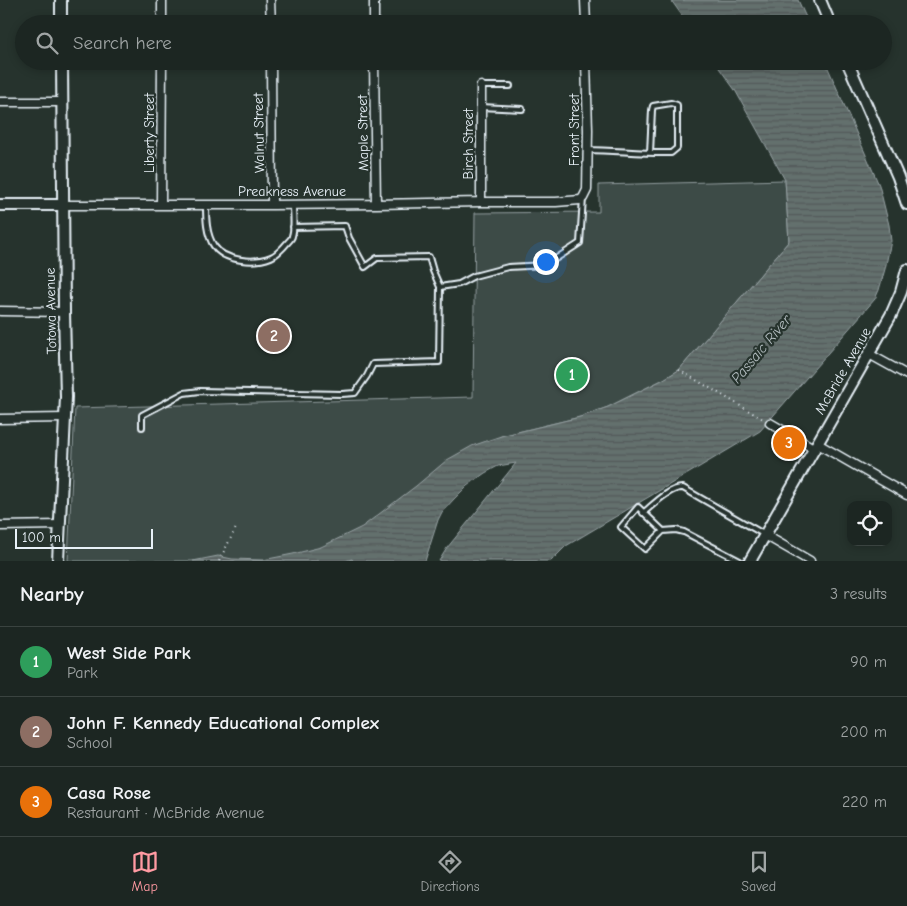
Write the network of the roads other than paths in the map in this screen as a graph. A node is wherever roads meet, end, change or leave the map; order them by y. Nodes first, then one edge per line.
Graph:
1 (61, 0) edge
2 (162, 0) edge
3 (270, 0) edge
4 (374, 0) edge
5 (586, 0) edge
6 (820, 0) edge
7 (61, 15) edge
8 (162, 15) edge
9 (270, 15) edge
10 (374, 15) edge
11 (586, 15) edge
12 (826, 15) edge
13 (62, 70) edge
14 (162, 70) edge
15 (271, 70) edge
16 (374, 70) edge
17 (586, 70) edge
18 (850, 70) edge
19 (481, 86) joint
20 (510, 86) dead end
21 (0, 102) edge
22 (62, 102) junction
23 (481, 107) junction
24 (522, 109) dead end
25 (587, 150) junction
26 (650, 154) junction
27 (905, 191) edge
28 (583, 198) junction
29 (481, 202) junction
30 (376, 204) junction
31 (907, 204) edge
32 (0, 205) edge
33 (63, 205) junction
34 (161, 205) junction
35 (206, 205) junction
36 (272, 205) junction
37 (293, 205) junction
38 (293, 227) junction
39 (907, 270) edge
40 (440, 286) junction
41 (0, 312) edge
42 (64, 312) junction
43 (870, 354) junction
44 (907, 375) edge
45 (0, 418) edge
46 (65, 418) junction
47 (770, 423) road end
48 (142, 427) dead end
49 (816, 446) junction
50 (907, 496) edge
51 (643, 513) junction
52 (60, 525) junction
53 (0, 526) edge
54 (663, 531) junction
55 (765, 535) junction
56 (58, 561) edge
57 (740, 561) edge
58 (750, 561) edge
59 (810, 561) edge

1 - 7 street
2 - 8 street
3 - 9 street
4 - 10 street
5 - 11 street
6 - 12 street
13 - 22 street, Totowa Avenue
14 - 34 street, Liberty Street
15 - 36 street, Walnut Street
16 - 30 street, Maple Street
17 - 25 street, Front Street
18 - 27 street
19 - 20 lane
19 - 23 street, Birch Street
21 - 22 street
22 - 33 street, Totowa Avenue
23 - 24 lane
23 - 29 street, Birch Street
25 - 26 lane
25 - 28 street, Front Street
26 - 26 lane
27 - 31 street
28 - 29 street, Preakness Avenue
28 - 40 lane
29 - 30 street, Preakness Avenue
30 - 37 street, Preakness Avenue
32 - 33 street, Preakness Avenue
33 - 34 street, Preakness Avenue
33 - 42 street, Totowa Avenue
34 - 35 street, Preakness Avenue
35 - 36 street, Preakness Avenue
35 - 38 lane
36 - 37 street, Preakness Avenue
37 - 38 lane
38 - 40 lane
39 - 43 street, McBride Avenue
40 - 48 lane
41 - 42 street
42 - 46 street, Totowa Avenue
43 - 44 street
43 - 49 street, McBride Avenue
45 - 46 street
46 - 52 street, Totowa Avenue
47 - 49 street
49 - 50 street
49 - 55 street, McBride Avenue
51 - 54 lane
51 - 54 lane
51 - 55 lane
52 - 53 street
52 - 56 street, Totowa Avenue
54 - 57 lane
55 - 58 street, McBride Avenue
55 - 59 street

